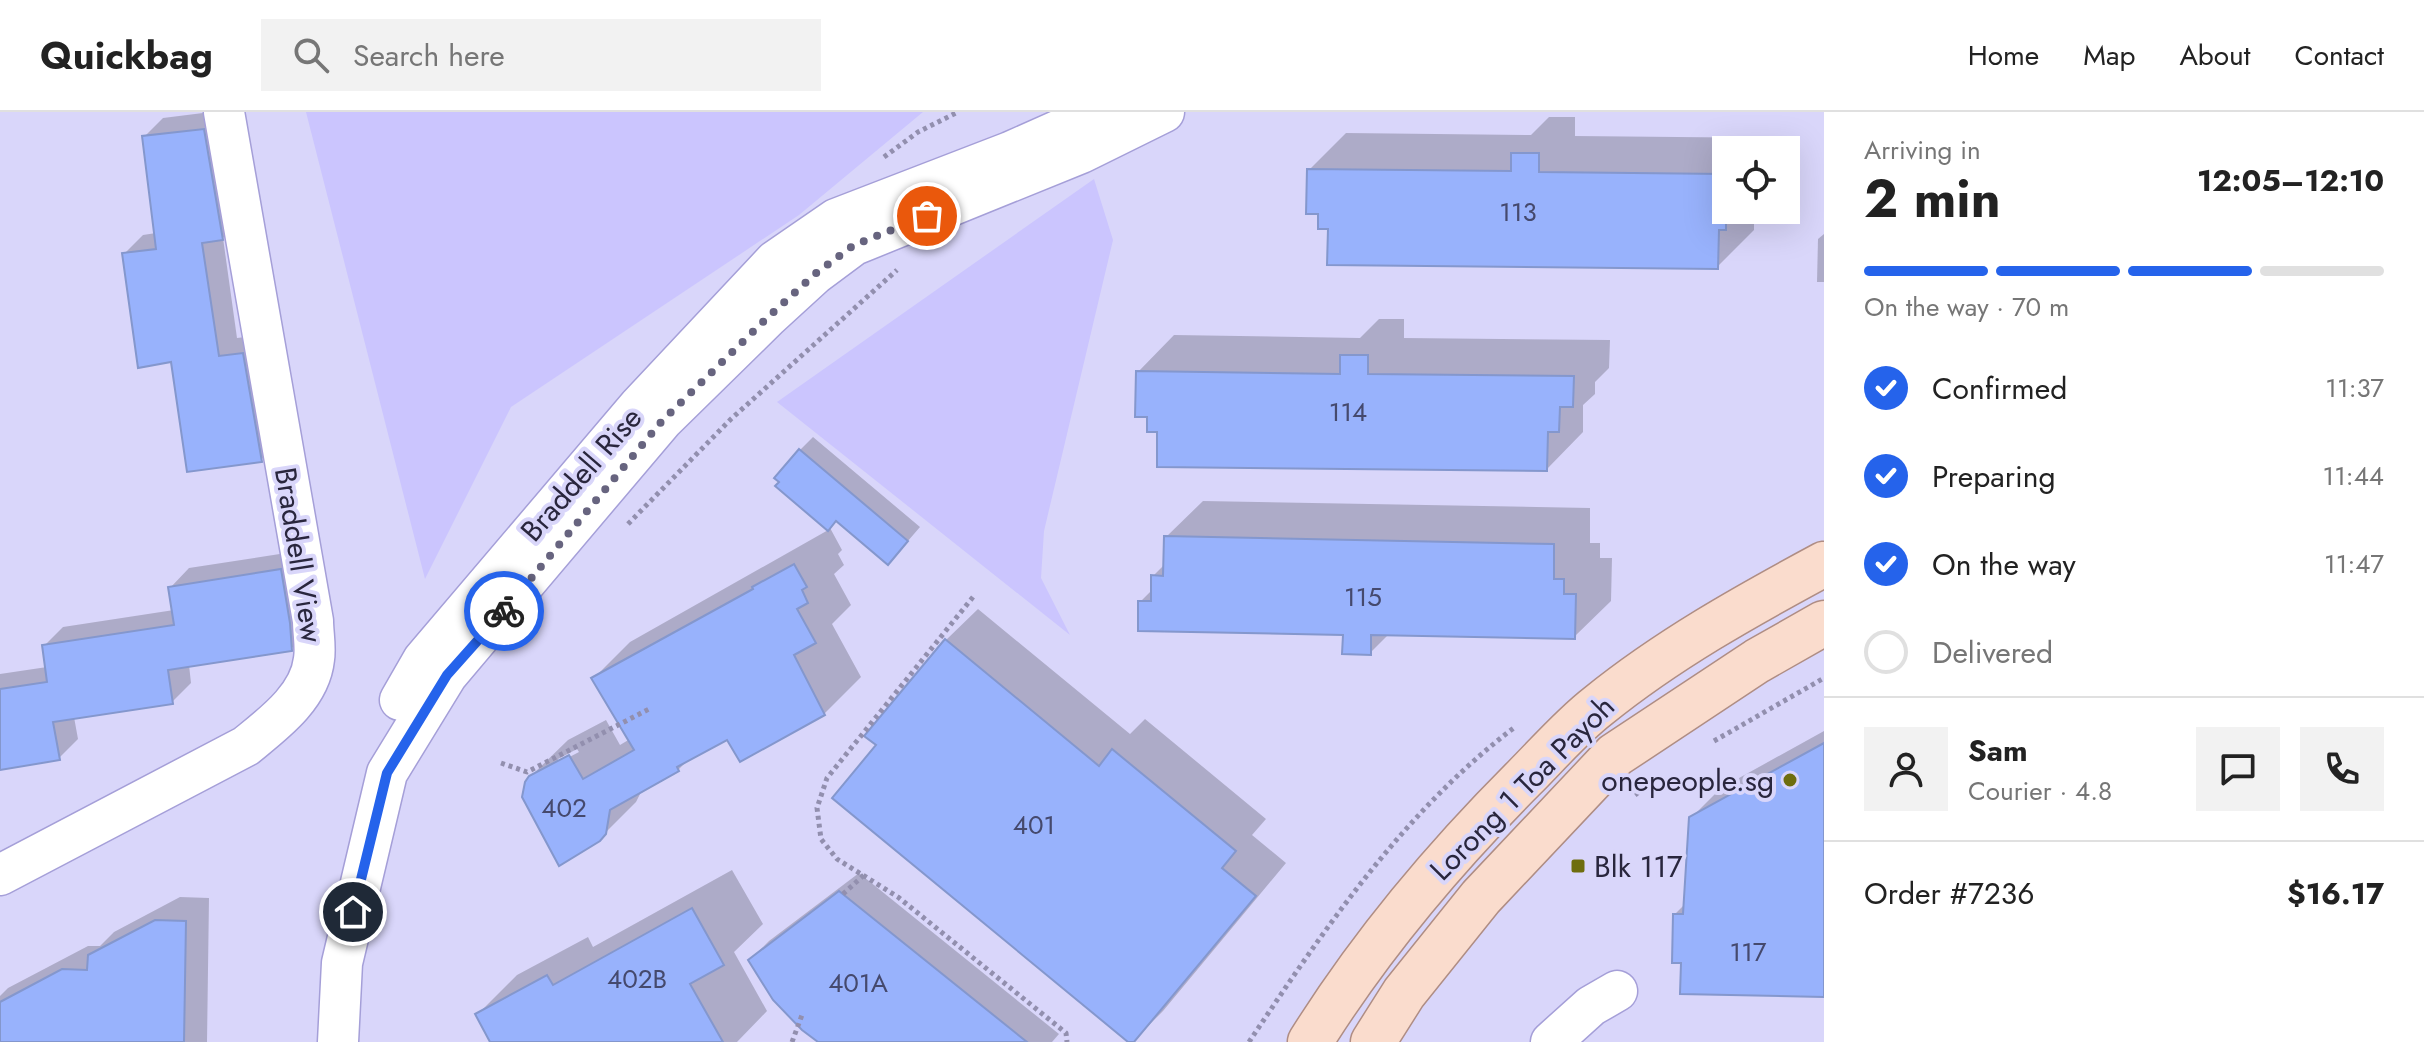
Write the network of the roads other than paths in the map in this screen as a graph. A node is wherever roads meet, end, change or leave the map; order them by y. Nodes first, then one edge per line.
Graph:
1 (224, 112) edge
2 (1100, 112) edge
3 (1164, 112) edge
4 (1824, 564) edge
5 (1824, 623) edge
6 (0, 875) edge
7 (342, 910) junction
8 (1617, 991) dead end
9 (320, 1042) edge
10 (338, 1042) edge
11 (1310, 1042) edge
12 (1373, 1042) edge
13 (1551, 1042) edge

1 - 6 street, Braddell View
2 - 7 street, Braddell Rise
3 - 7 street, Braddell Rise
4 - 11 main road, Lorong 1 Toa Payoh
5 - 12 main road, Lorong 1 Toa Payoh
7 - 9 street, Braddell Rise
7 - 10 street, Braddell Rise
8 - 13 street

